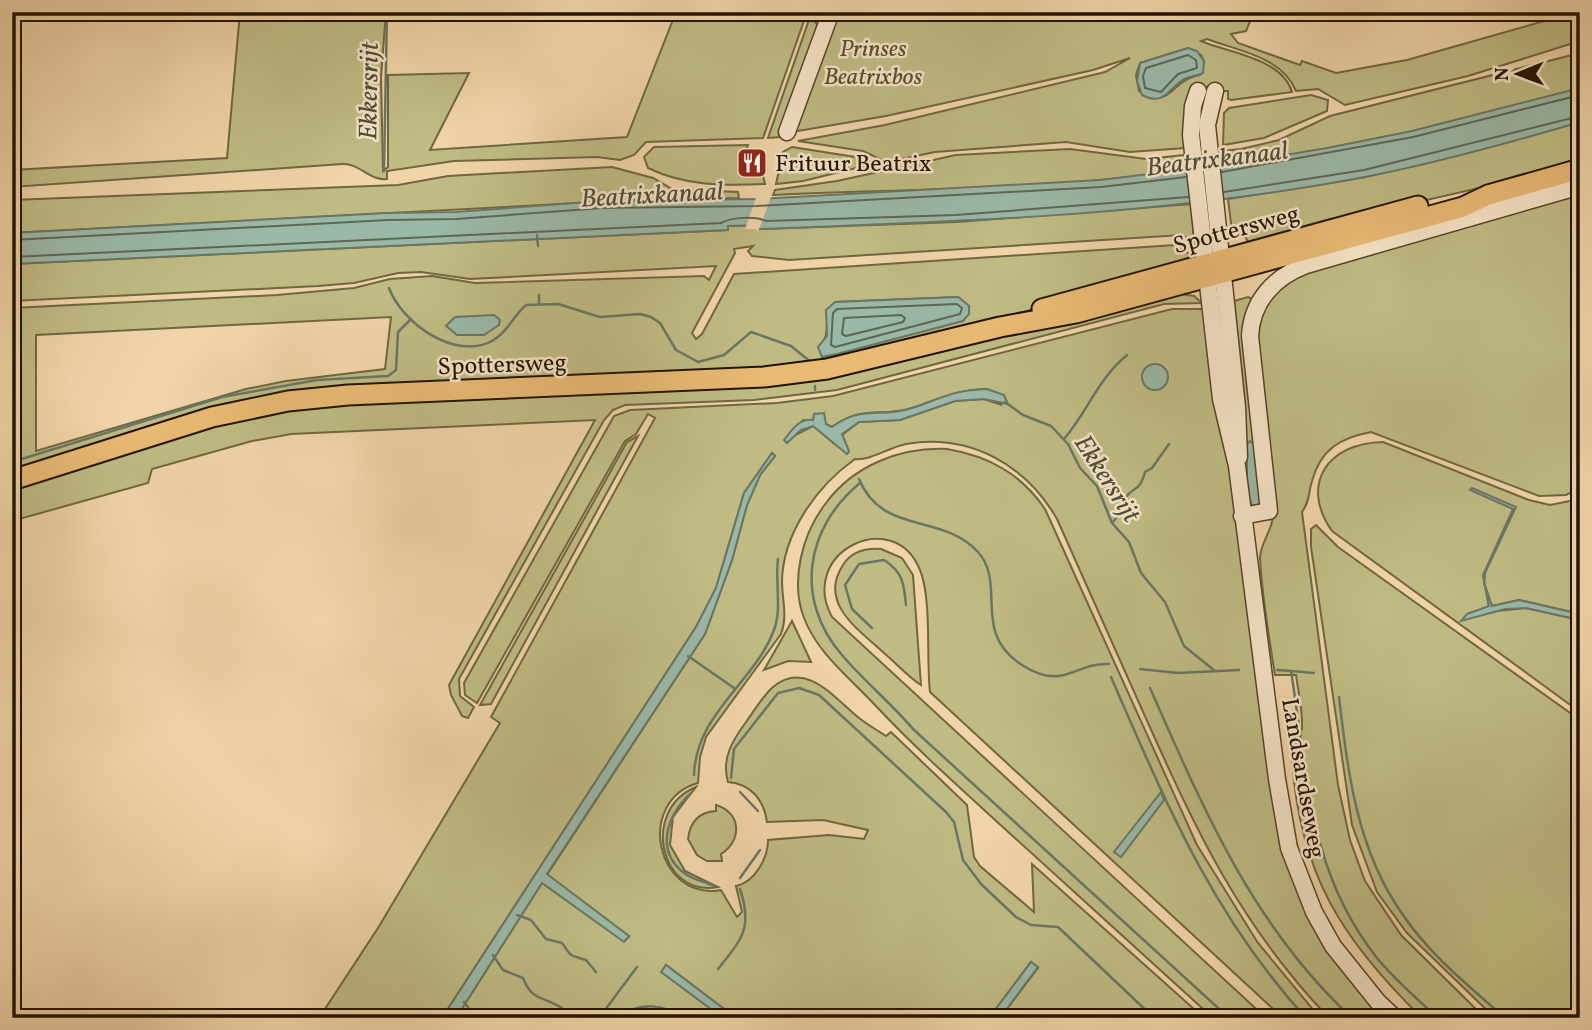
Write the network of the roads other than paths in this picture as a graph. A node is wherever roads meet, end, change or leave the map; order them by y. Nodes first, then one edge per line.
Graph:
1 (831, 12) edge
2 (787, 132) dead end
3 (1580, 169) edge
4 (1580, 186) edge
5 (1212, 233) junction
6 (1215, 268) junction
7 (12, 480) edge
8 (1242, 516) junction
9 (1395, 1018) edge

1 - 2 street
3 - 6 main road, Spottersweg
4 - 8 street
5 - 5 street
5 - 6 street, Landsardseweg
6 - 7 main road, Spottersweg
6 - 8 street, Landsardseweg
8 - 9 street, Landsardseweg

